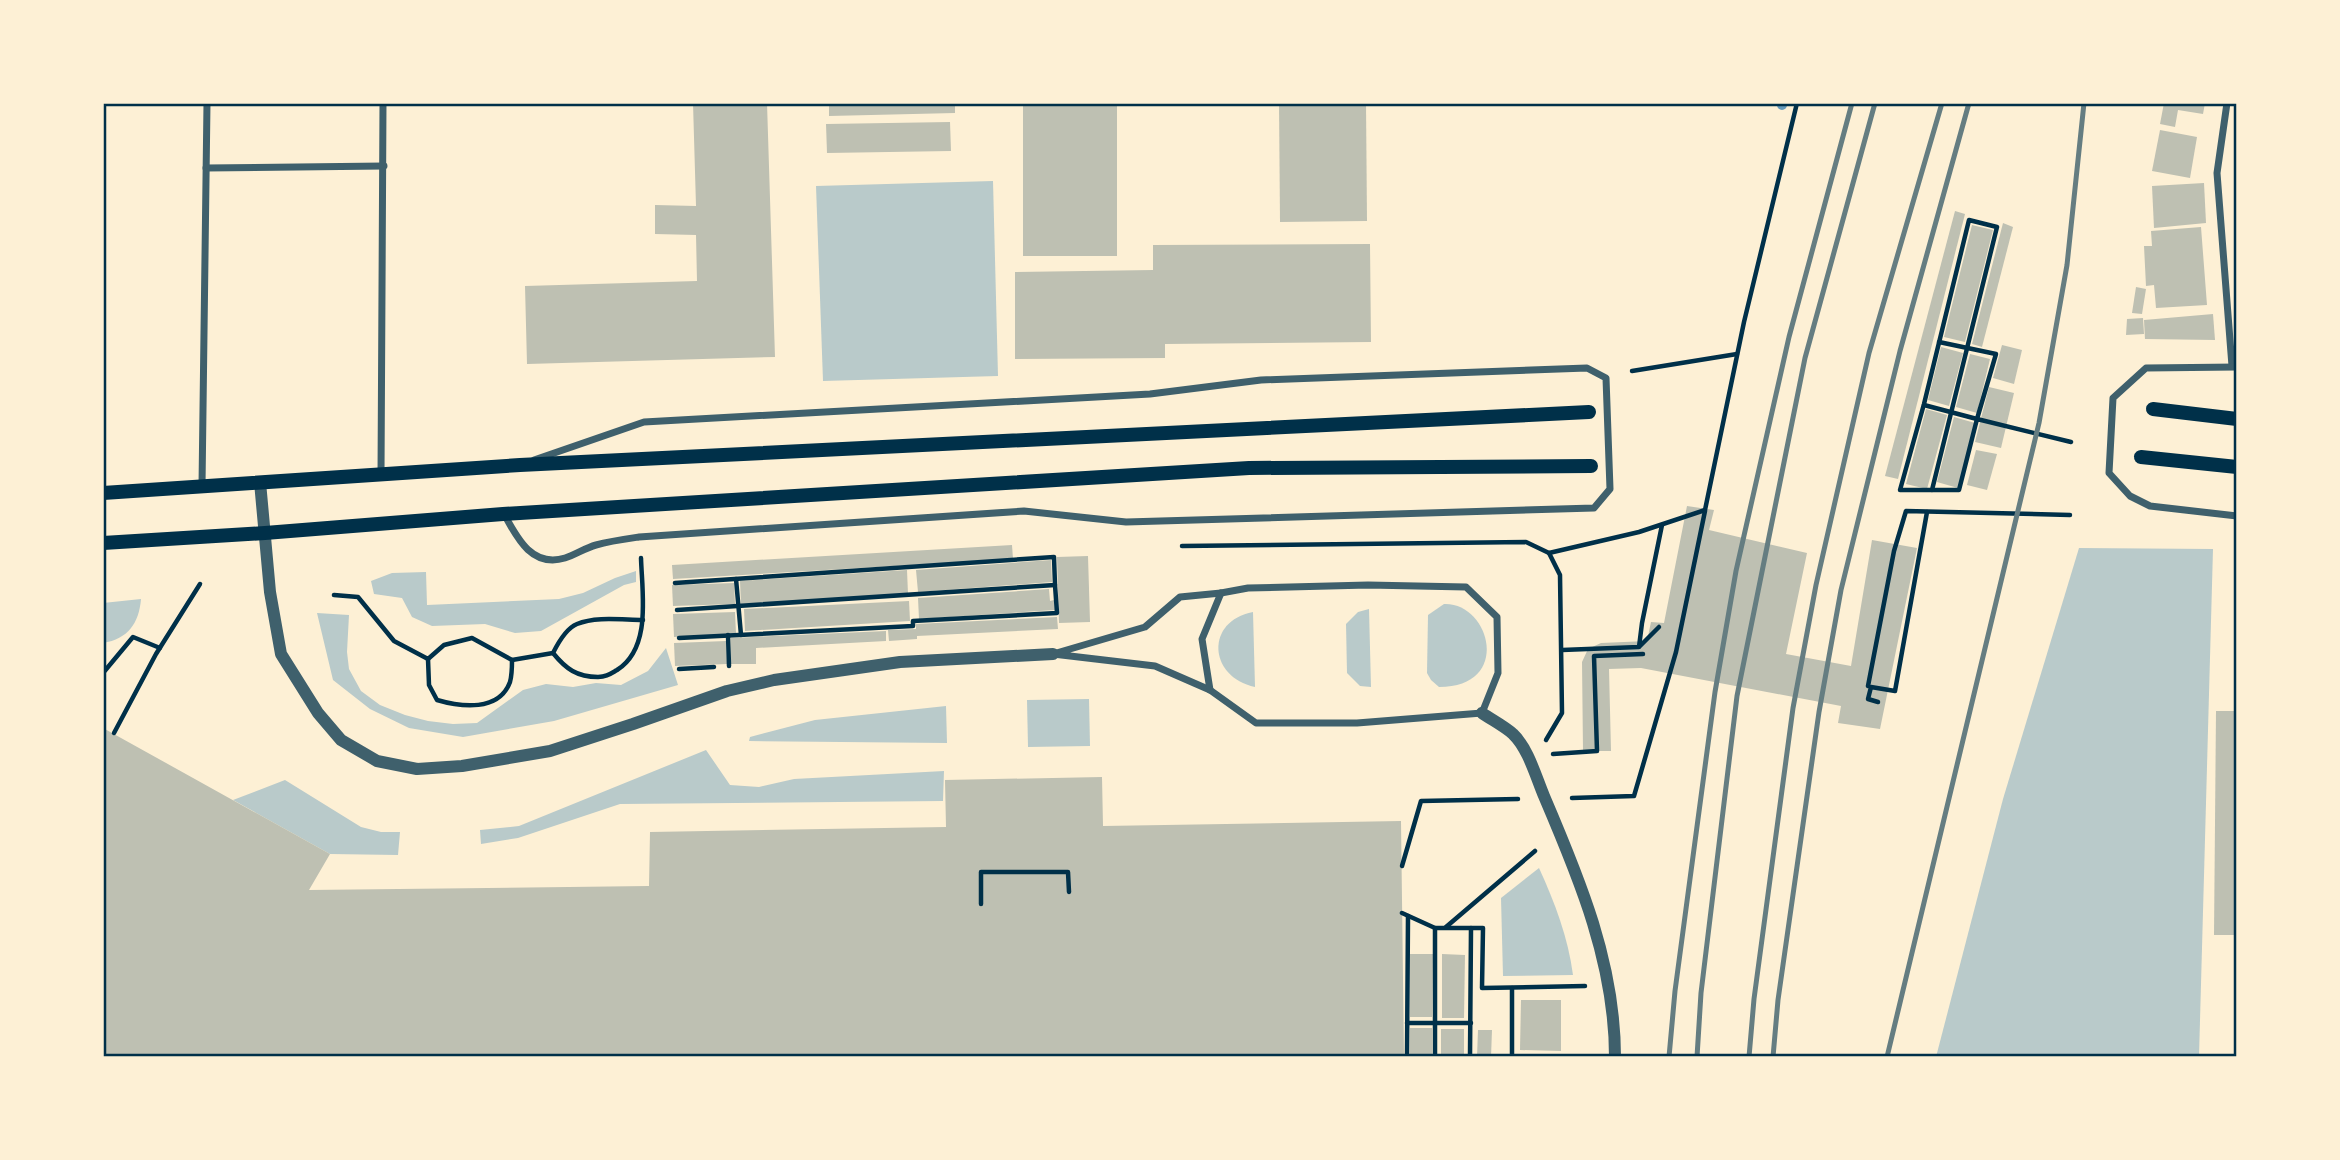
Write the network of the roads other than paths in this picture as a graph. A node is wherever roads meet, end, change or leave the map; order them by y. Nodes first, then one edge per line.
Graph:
1 (206, 103) edge
2 (383, 103) edge
3 (2227, 103) edge
4 (384, 166) junction
5 (206, 168) junction
6 (2234, 367) edge
7 (2153, 409) dead end
8 (1589, 412) dead end
9 (2237, 419) edge
10 (2141, 457) dead end
11 (520, 465) junction
12 (1591, 466) dead end
13 (2237, 467) edge
14 (381, 475) junction
15 (260, 482) junction
16 (202, 486) junction
17 (103, 493) edge
18 (503, 513) junction
19 (2237, 516) edge
20 (265, 533) junction
21 (103, 543) edge
22 (1221, 593) junction
23 (1053, 654) junction
24 (1210, 690) junction
25 (1482, 713) junction
26 (1615, 1057) edge

1 - 5 street
2 - 4 street
3 - 6 street
4 - 5 street
4 - 14 street
5 - 16 street
6 - 19 street
7 - 9 main road
8 - 11 main road
10 - 13 main road
11 - 14 main road
11 - 18 street
12 - 18 main road
14 - 15 main road
15 - 16 main road
15 - 20 street
16 - 17 main road
18 - 20 main road
20 - 21 main road
20 - 23 street
22 - 23 street
22 - 24 street
22 - 25 street
23 - 24 street
24 - 25 street
25 - 26 street

